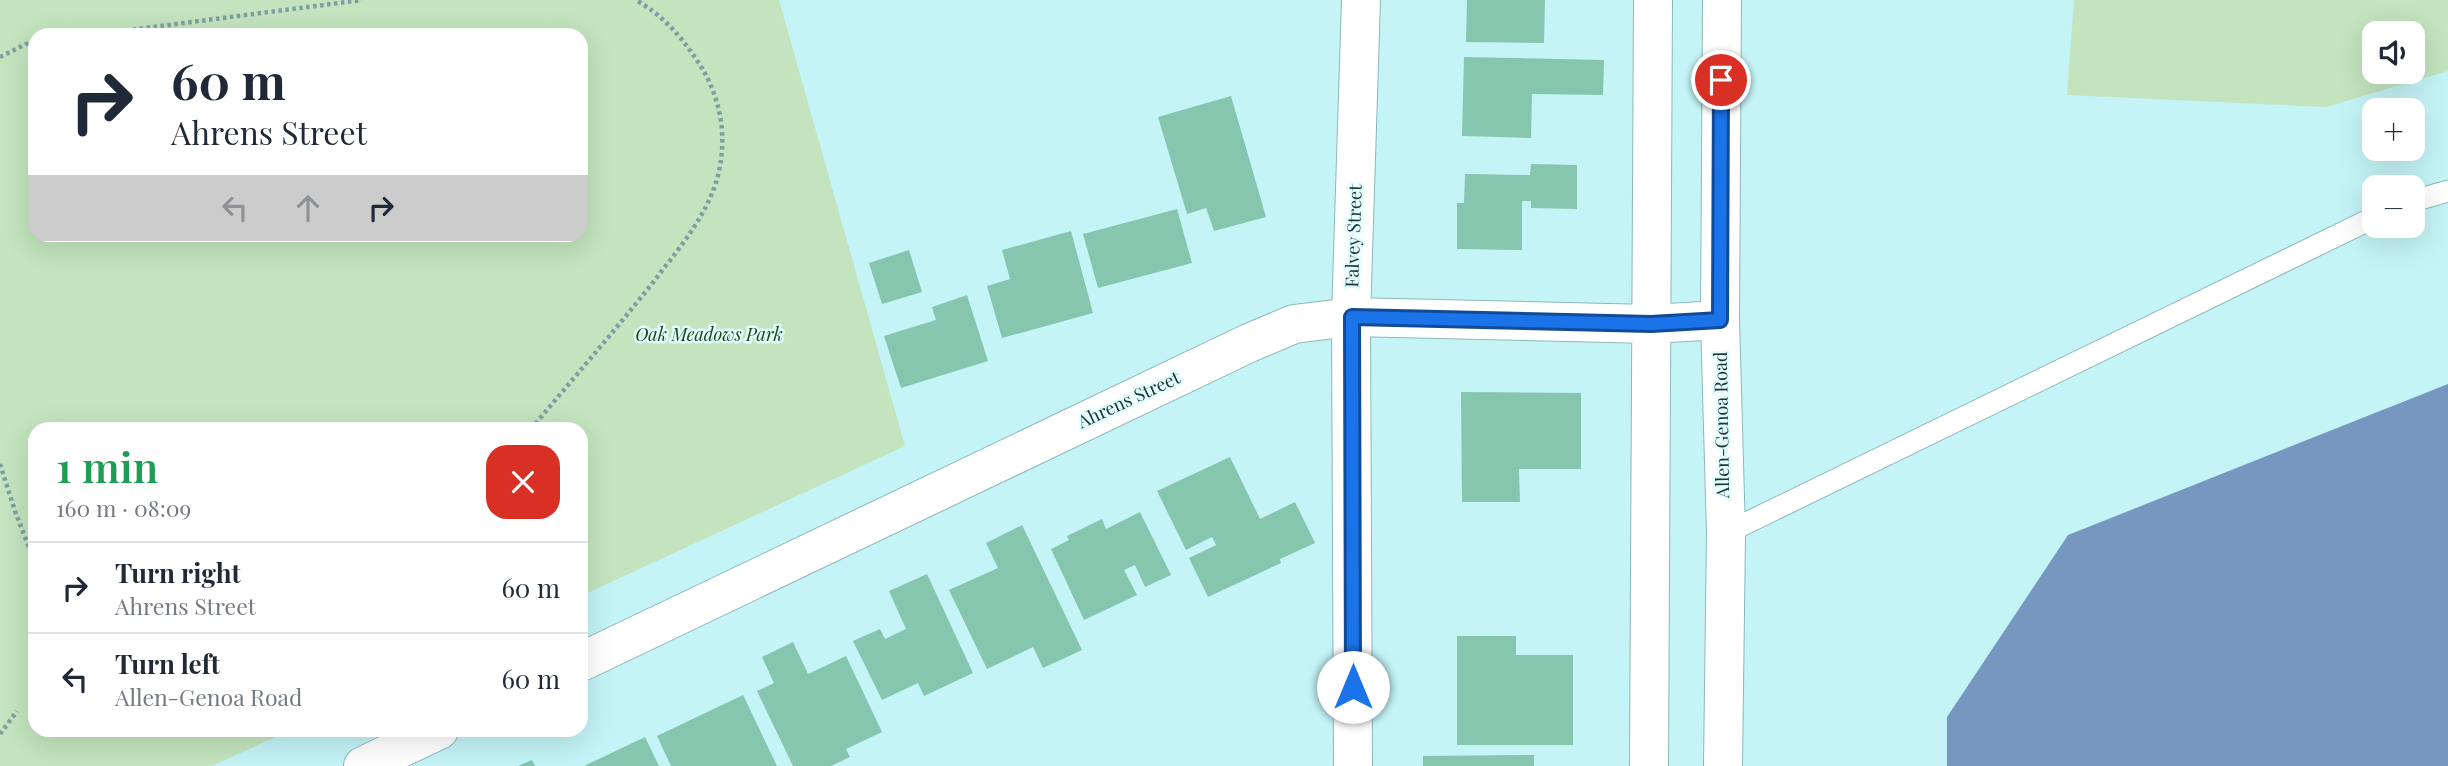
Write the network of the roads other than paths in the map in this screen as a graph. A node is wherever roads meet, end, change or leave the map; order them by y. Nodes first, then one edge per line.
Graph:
1 (1361, 0) edge
2 (1653, 0) edge
3 (1721, 0) edge
4 (2448, 191) edge
5 (2425, 198) edge
6 (2362, 223) edge
7 (1352, 317) junction
8 (1720, 320) junction
9 (1651, 324) junction
10 (1726, 533) junction
11 (588, 659) edge
12 (424, 737) edge
13 (363, 766) edge
14 (1353, 766) edge
15 (1649, 766) edge
16 (1723, 766) edge

1 - 7 street, Falvey Street
2 - 9 street
3 - 8 street, Allen-Genoa Road
4 - 5 lane
6 - 10 lane
7 - 9 street, Ahrens Street
7 - 11 street, Ahrens Street
7 - 14 street, Falvey Street
8 - 9 street, Ahrens Street
8 - 10 street, Allen-Genoa Road
9 - 15 street
10 - 16 street, Allen-Genoa Road
12 - 13 street

